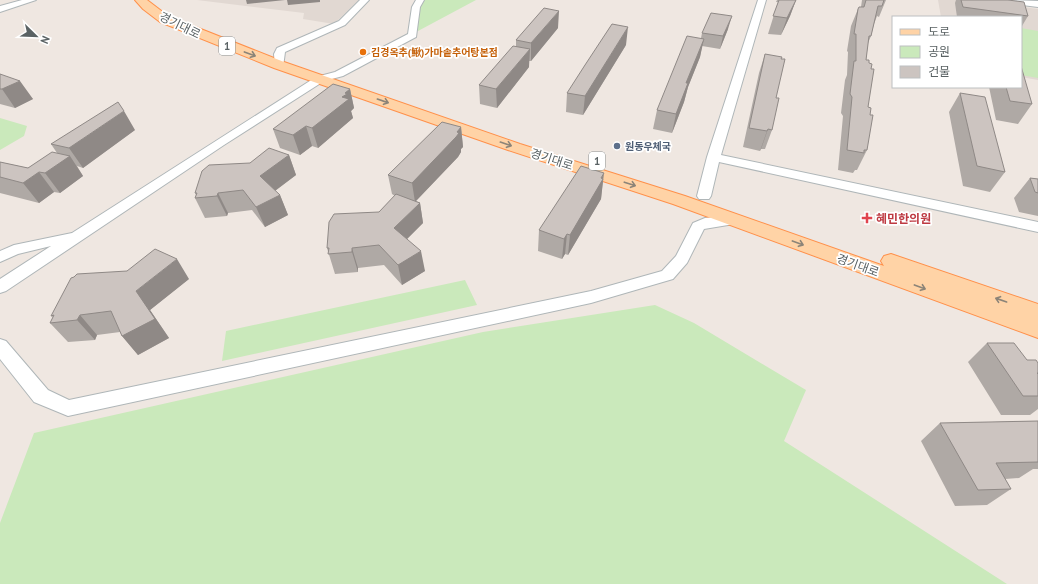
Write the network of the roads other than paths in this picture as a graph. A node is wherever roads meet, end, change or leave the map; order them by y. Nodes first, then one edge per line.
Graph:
1 (32, 0) edge
2 (141, 0) edge
3 (160, 0) edge
4 (365, 0) edge
5 (420, 0) edge
6 (762, 0) edge
7 (1007, 0) edge
8 (1038, 4) edge
9 (0, 10) edge
10 (279, 59) junction
11 (339, 74) junction
12 (320, 79) junction
13 (713, 157) junction
14 (704, 196) junction
15 (688, 203) junction
16 (735, 220) junction
17 (698, 226) junction
18 (1038, 227) edge
19 (81, 234) junction
20 (0, 257) edge
21 (0, 287) edge
22 (1038, 312) edge
23 (1038, 330) edge
24 (0, 346) edge

1 - 9 street
2 -> 10 main road, 경기대로 / 1
3 - 10 main road, 경기대로 / 1
4 - 10 street
5 - 11 street
6 - 13 street
7 - 8 street
10 - 11 main road, 경기대로 / 1
10 - 12 main road, 경기대로 / 1
11 - 12 street
11 - 14 main road, 경기대로 / 1
12 -> 15 main road, 경기대로 / 1
12 - 19 street
13 - 14 street
13 - 18 street
22 -> 14 main road, 경기대로 / 1
15 - 16 main road, 경기대로 / 1
15 - 17 street
16 - 17 street
16 -> 23 main road, 경기대로 / 1
17 - 24 street
19 - 20 street
19 - 21 street

